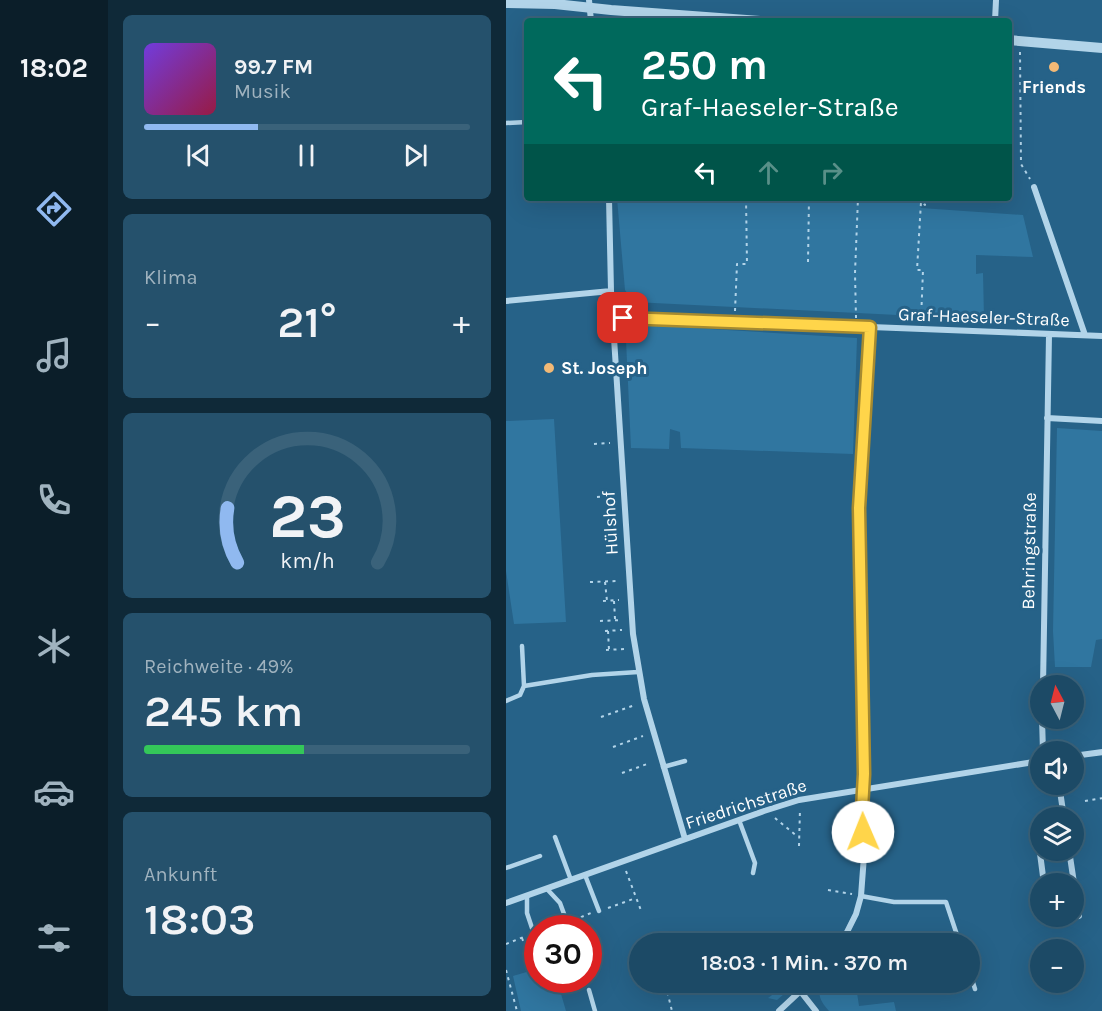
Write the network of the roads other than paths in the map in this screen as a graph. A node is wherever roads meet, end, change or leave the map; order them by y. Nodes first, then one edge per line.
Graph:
1 (996, 0) edge
2 (506, 3) edge
3 (590, 4) edge
4 (730, 18) edge
5 (995, 18) edge
6 (1014, 41) edge
7 (1103, 48) edge
8 (524, 122) edge
9 (506, 123) edge
10 (1034, 187) road end
11 (608, 201) edge
12 (611, 291) junction
13 (506, 302) edge
14 (613, 317) junction
15 (870, 327) junction
16 (1049, 335) junction
17 (1085, 335) junction
18 (1103, 336) edge
19 (1048, 418) junction
20 (1103, 422) edge
21 (522, 646) dead end
22 (638, 672) junction
23 (1043, 675) edge
24 (524, 686) junction
25 (506, 701) edge
26 (1103, 752) edge
27 (1084, 755) edge
28 (685, 761) dead end
29 (1030, 763) edge
30 (663, 767) junction
31 (863, 789) junction
32 (739, 820) junction
33 (555, 837) dead end
34 (685, 839) junction
35 (540, 856) dead end
36 (506, 868) edge
37 (753, 873) dead end
38 (585, 875) junction
39 (571, 880) junction
40 (547, 889) junction
41 (858, 895) junction
42 (527, 896) junction
43 (506, 903) edge
44 (599, 910) dead end
45 (528, 915) edge
46 (564, 915) edge
47 (846, 933) edge
48 (956, 933) edge
49 (590, 993) edge
50 (800, 993) edge
51 (802, 993) edge
52 (595, 1011) edge
53 (779, 1011) edge
54 (816, 1011) edge

1 - 5 street
2 - 3 street
3 - 4 street
6 - 7 street
8 - 9 lane
10 - 17 street
11 - 12 street, Hülshof
12 - 13 street
12 - 14 street, Hülshof
14 - 15 street, Graf-Haeseler-Straße
14 - 22 street, Hülshof
15 - 16 street, Graf-Haeseler-Straße
15 - 31 street
16 - 17 street, Graf-Haeseler-Straße
16 - 19 street, Behringstraße
17 - 18 street, Graf-Haeseler-Straße
19 - 20 street
19 - 23 street, Behringstraße
21 - 24 lane
22 - 24 lane
22 - 30 street, Hülshof
24 - 25 lane
26 - 27 street
28 - 30 lane
29 - 31 street, Friedrichstraße
30 - 34 street, Hülshof
31 - 32 street, Friedrichstraße
31 - 41 street
32 - 34 street, Friedrichstraße
32 - 37 lane
33 - 39 lane
34 - 38 street, Friedrichstraße
35 - 36 lane
38 - 39 street, Friedrichstraße
38 - 44 lane
39 - 40 street, Friedrichstraße
40 - 42 street, Friedrichstraße
40 - 46 lane
41 - 47 street
41 - 48 lane
42 - 43 street, Friedrichstraße
42 - 45 lane
49 - 52 lane
50 - 53 street
51 - 54 street

